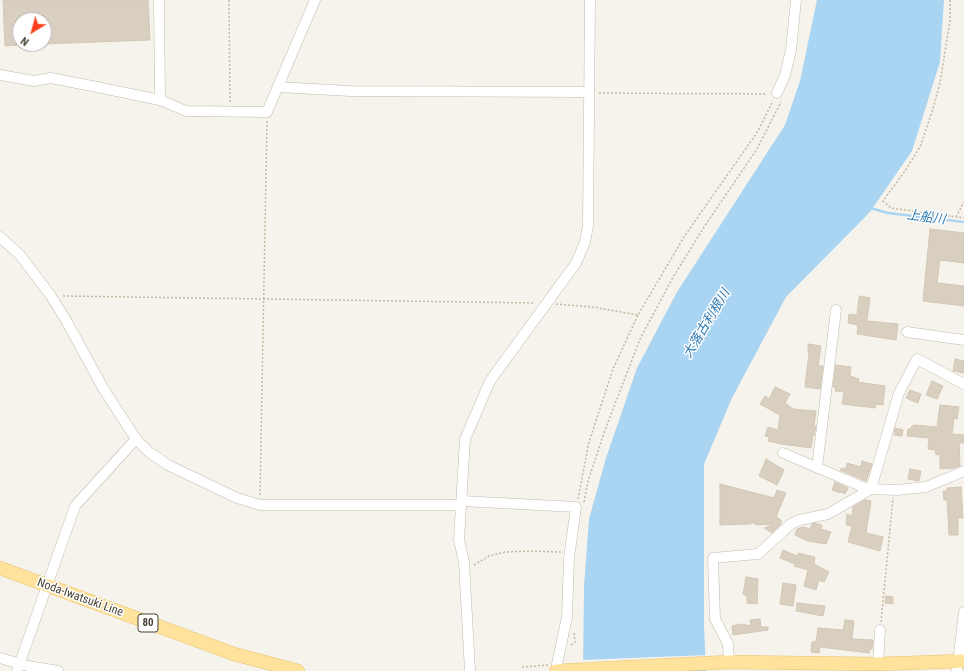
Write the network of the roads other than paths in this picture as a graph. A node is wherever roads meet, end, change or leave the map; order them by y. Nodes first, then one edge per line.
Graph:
1 (159, 0) edge
2 (315, 0) edge
3 (590, 0) edge
4 (796, 0) edge
5 (0, 75) edge
6 (278, 87) junction
7 (589, 92) junction
8 (777, 93) road end
9 (160, 100) junction
10 (0, 237) edge
11 (836, 310) dead end
12 (907, 332) dead end
13 (964, 340) edge
14 (964, 384) edge
15 (136, 439) junction
16 (783, 453) dead end
17 (817, 468) junction
18 (964, 471) edge
19 (871, 489) junction
20 (462, 504) junction
21 (0, 568) edge
22 (46, 585) junction
23 (964, 612) edge
24 (880, 630) road end
25 (0, 658) edge
26 (729, 662) junction
27 (878, 664) junction
28 (960, 664) edge
29 (18, 667) edge
30 (58, 671) edge
31 (298, 671) edge
32 (470, 671) edge
33 (557, 671) edge

1 - 9 street
2 - 6 street
3 - 7 street
4 - 8 street
5 - 9 street
6 - 7 street
6 - 9 street
7 - 20 street
10 - 15 street
11 - 17 street
12 - 13 street
14 - 19 street
15 - 20 street
15 - 22 street
16 - 17 street
17 - 19 street
18 - 19 street
19 - 26 street
20 - 32 street
20 - 33 street
21 - 22 main road, Noda-Iwatsuki Line / 80
22 - 29 street
22 - 31 main road, Noda-Iwatsuki Line / 80
23 - 28 street
24 - 27 street
25 - 29 street
26 - 27 main road
26 - 33 main road
27 - 28 main road
29 - 30 street

